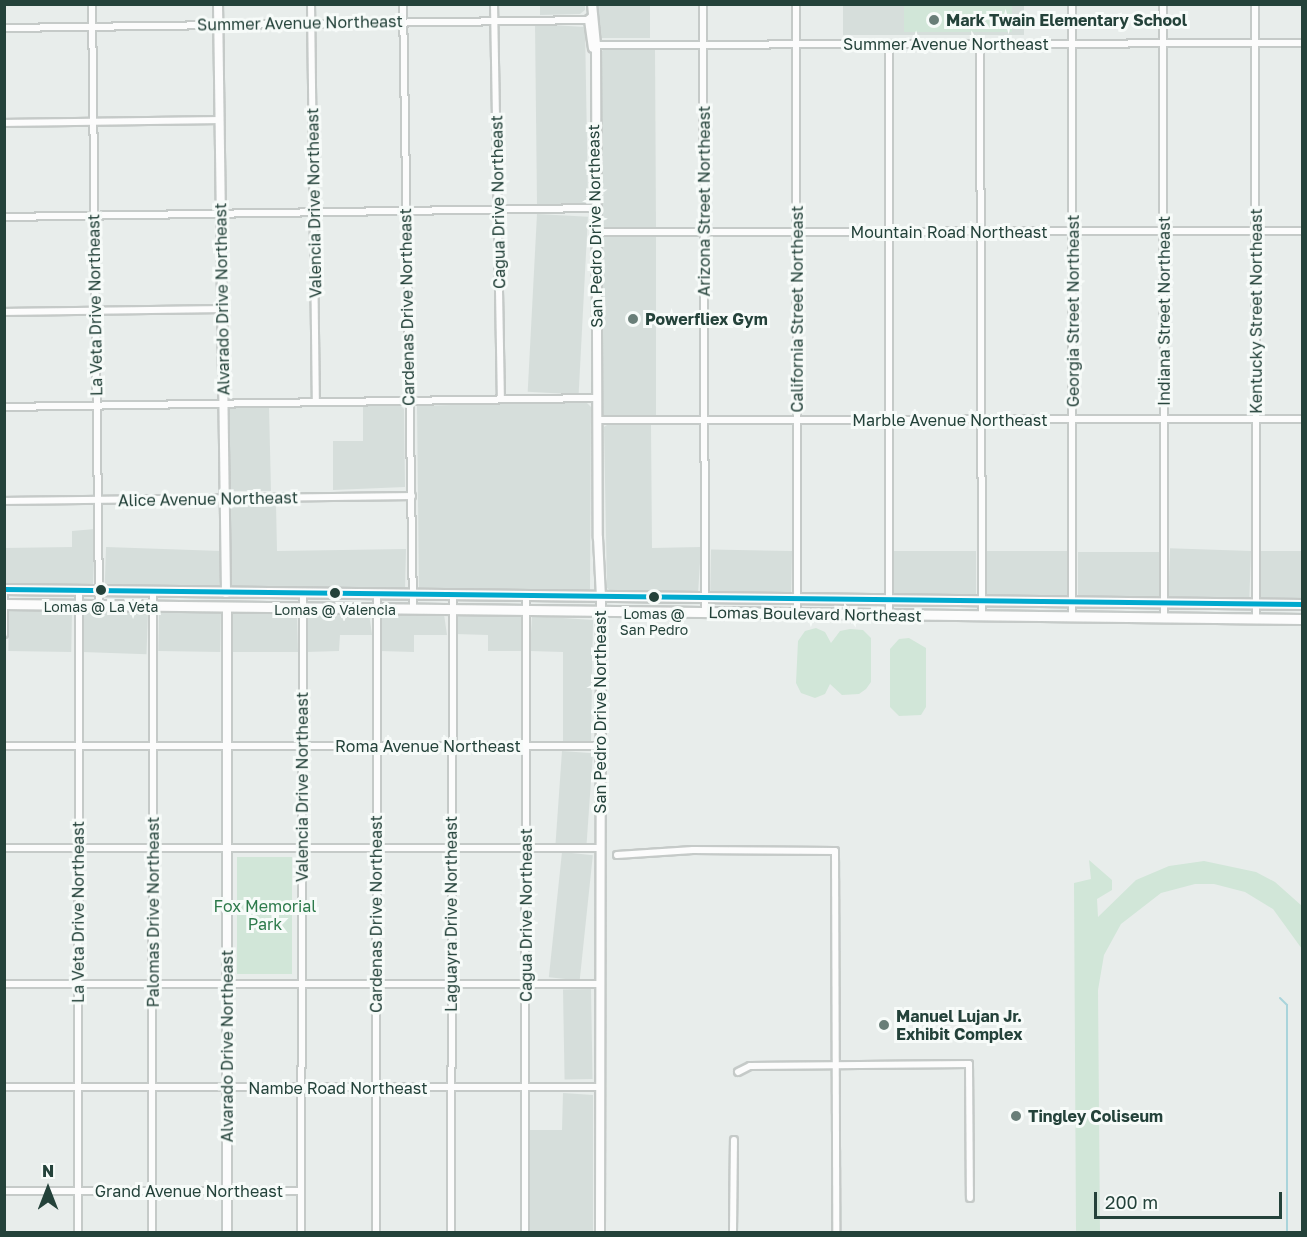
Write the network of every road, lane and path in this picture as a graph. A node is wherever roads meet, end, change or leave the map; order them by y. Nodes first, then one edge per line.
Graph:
1 (92, 4) edge
2 (218, 4) edge
3 (311, 4) edge
4 (403, 4) edge
5 (494, 4) edge
6 (592, 4) edge
7 (703, 4) edge
8 (796, 4) edge
9 (1072, 4) edge
10 (1163, 4) edge
11 (1255, 4) edge
12 (592, 19) junction
13 (494, 21) junction
14 (312, 22) junction
15 (403, 22) junction
16 (218, 25) junction
17 (4, 27) edge
18 (92, 27) junction
19 (1255, 43) junction
20 (1302, 43) edge
21 (796, 44) junction
22 (980, 44) junction
23 (1072, 44) junction
24 (1163, 44) junction
25 (704, 45) junction
26 (889, 45) junction
27 (593, 46) junction
28 (219, 120) junction
29 (92, 122) junction
30 (4, 123) edge
31 (595, 208) junction
32 (499, 211) junction
33 (315, 212) junction
34 (406, 212) junction
35 (221, 214) junction
36 (94, 216) junction
37 (4, 217) edge
38 (981, 231) junction
39 (1073, 231) junction
40 (1256, 231) junction
41 (1302, 231) edge
42 (595, 232) junction
43 (888, 232) junction
44 (1164, 232) junction
45 (704, 233) junction
46 (797, 233) junction
47 (222, 309) junction
48 (4, 312) edge
49 (94, 312) junction
50 (597, 398) junction
51 (501, 399) junction
52 (316, 401) junction
53 (409, 401) junction
54 (223, 403) junction
55 (97, 405) junction
56 (4, 406) edge
57 (1302, 418) edge
58 (889, 419) junction
59 (1072, 419) junction
60 (1164, 419) junction
61 (1256, 419) junction
62 (597, 420) junction
63 (705, 420) junction
64 (981, 420) junction
65 (797, 421) junction
66 (412, 496) junction
67 (225, 499) junction
68 (98, 500) junction
69 (4, 501) edge
70 (4, 591) edge
71 (79, 591) junction
72 (99, 592) junction
73 (153, 592) junction
74 (226, 593) junction
75 (303, 594) junction
76 (377, 595) junction
77 (413, 595) junction
78 (453, 596) junction
79 (526, 597) junction
80 (601, 597) junction
81 (705, 598) junction
82 (797, 599) junction
83 (889, 600) junction
84 (981, 601) junction
85 (1073, 602) junction
86 (1164, 603) junction
87 (5, 604) edge
88 (1256, 604) junction
89 (1302, 604) edge
90 (79, 605) junction
91 (99, 605) junction
92 (153, 606) junction
93 (227, 607) junction
94 (303, 608) junction
95 (377, 609) junction
96 (413, 609) junction
97 (453, 610) junction
98 (526, 610) junction
99 (600, 612) junction
100 (705, 613) junction
101 (797, 614) junction
102 (889, 615) junction
103 (982, 616) junction
104 (1072, 616) junction
105 (1164, 617) junction
106 (1256, 618) junction
107 (1302, 619) edge
108 (4, 634) edge
109 (4, 746) edge
110 (79, 746) junction
111 (153, 746) junction
112 (227, 746) junction
113 (302, 746) junction
114 (451, 746) junction
115 (526, 746) junction
116 (600, 746) junction
117 (376, 747) junction
118 (227, 847) junction
119 (4, 848) edge
120 (78, 848) junction
121 (153, 848) junction
122 (302, 848) junction
123 (376, 848) junction
124 (450, 848) junction
125 (526, 848) junction
126 (600, 848) junction
127 (617, 855) dead end
128 (78, 983) junction
129 (4, 984) edge
130 (153, 984) junction
131 (227, 984) junction
132 (302, 984) junction
133 (376, 984) junction
134 (451, 984) junction
135 (526, 984) junction
136 (599, 984) junction
137 (837, 1065) junction
138 (738, 1072) dead end
139 (4, 1087) edge
140 (78, 1087) junction
141 (302, 1087) junction
142 (376, 1087) junction
143 (599, 1087) junction
144 (153, 1088) junction
145 (227, 1088) junction
146 (451, 1088) junction
147 (525, 1088) junction
148 (734, 1140) dead end
149 (78, 1190) junction
150 (227, 1190) junction
151 (4, 1191) edge
152 (152, 1191) junction
153 (301, 1191) junction
154 (970, 1198) dead end
155 (78, 1233) edge
156 (152, 1233) edge
157 (227, 1233) edge
158 (301, 1233) edge
159 (376, 1233) edge
160 (451, 1233) edge
161 (525, 1233) edge
162 (600, 1233) edge
163 (733, 1233) edge
164 (836, 1233) edge

1 - 18 street, La Veta Drive Northeast
2 - 16 street, Alvarado Drive Northeast
3 - 14 street, Valencia Drive Northeast
4 - 15 street, Cardenas Drive Northeast
5 - 13 street, Cagua Drive Northeast
6 - 12 street, San Pedro Drive Northeast
7 - 25 street, Arizona Street Northeast
8 - 21 street, California Street Northeast
9 - 23 street, Georgia Street Northeast
10 - 24 street, Indiana Street Northeast
11 - 19 street, Kentucky Street Northeast
12 - 13 street, Summer Avenue Northeast
12 - 27 street, San Pedro Drive Northeast
13 - 15 street, Summer Avenue Northeast
13 - 32 street, Cagua Drive Northeast
14 - 15 street, Summer Avenue Northeast
14 - 16 street, Summer Avenue Northeast
14 - 33 street, Valencia Drive Northeast
15 - 34 street, Cardenas Drive Northeast
16 - 18 street, Summer Avenue Northeast
16 - 28 street, Alvarado Drive Northeast
17 - 18 street, Summer Avenue Northeast
18 - 29 street, La Veta Drive Northeast
19 - 20 street, Summer Avenue Northeast
19 - 24 street, Summer Avenue Northeast
19 - 40 street, Kentucky Street Northeast
21 - 25 street, Summer Avenue Northeast
21 - 26 street, Summer Avenue Northeast
21 - 46 street, California Street Northeast
22 - 23 street, Summer Avenue Northeast
22 - 26 street, Summer Avenue Northeast
22 - 38 street
23 - 24 street, Summer Avenue Northeast
23 - 39 street, Georgia Street Northeast
24 - 44 street, Indiana Street Northeast
25 - 27 street, Summer Avenue Northeast
25 - 45 street, Arizona Street Northeast
26 - 43 street
27 - 31 street, San Pedro Drive Northeast
28 - 29 street
28 - 35 street, Alvarado Drive Northeast
29 - 30 street
29 - 36 street, La Veta Drive Northeast
31 - 32 street
31 - 42 street, San Pedro Drive Northeast
32 - 34 street
32 - 51 street, Cagua Drive Northeast
33 - 34 street
33 - 35 street
33 - 52 street, Valencia Drive Northeast
34 - 53 street, Cardenas Drive Northeast
35 - 36 street
35 - 47 street, Alvarado Drive Northeast
36 - 37 street
36 - 49 street, La Veta Drive Northeast
38 - 39 street, Mountain Road Northeast
38 - 43 street, Mountain Road Northeast
38 - 64 street
39 - 44 street, Mountain Road Northeast
39 - 59 street, Georgia Street Northeast
40 - 41 street, Mountain Road Northeast
40 - 44 street, Mountain Road Northeast
40 - 61 street, Kentucky Street Northeast
42 - 45 street, Mountain Road Northeast
42 - 50 street, San Pedro Drive Northeast
43 - 46 street, Mountain Road Northeast
43 - 58 street
44 - 60 street, Indiana Street Northeast
45 - 46 street, Mountain Road Northeast
45 - 63 street, Arizona Street Northeast
46 - 65 street, California Street Northeast
47 - 49 street
47 - 54 street, Alvarado Drive Northeast
48 - 49 street
49 - 55 street, La Veta Drive Northeast
50 - 51 street
50 - 62 street, San Pedro Drive Northeast
51 - 53 street
52 - 53 street
52 - 54 street
53 - 66 street, Cardenas Drive Northeast
54 - 55 street
54 - 67 street, Alvarado Drive Northeast
55 - 56 street
55 - 68 street, La Veta Drive Northeast
57 - 61 street, Marble Avenue Northeast
58 - 64 street, Marble Avenue Northeast
58 - 65 street, Marble Avenue Northeast
58 - 83 street
59 - 60 street, Marble Avenue Northeast
59 - 64 street, Marble Avenue Northeast
59 - 85 street, Georgia Street Northeast
60 - 61 street, Marble Avenue Northeast
60 - 86 street, Indiana Street Northeast
61 - 88 street, Kentucky Street Northeast
62 - 63 street, Marble Avenue Northeast
62 - 80 street, San Pedro Drive Northeast
63 - 65 street, Marble Avenue Northeast
63 - 81 street, Arizona Street Northeast
64 - 84 street
65 - 82 street, California Street Northeast
66 - 67 street, Alice Avenue Northeast
66 - 77 street, Cardenas Drive Northeast
67 - 68 street, Alice Avenue Northeast
67 - 74 street, Alvarado Drive Northeast
68 - 69 street, Alice Avenue Northeast
68 - 72 street, La Veta Drive Northeast
70 - 71 main road, Lomas Boulevard Northeast
70 - 87 street
71 - 72 main road, Lomas Boulevard Northeast
71 - 90 street, La Veta Drive Northeast
72 - 73 main road, Lomas Boulevard Northeast
72 - 91 street, La Veta Drive Northeast
73 - 74 main road, Lomas Boulevard Northeast
73 - 92 street, Palomas Drive Northeast
74 - 75 main road, Lomas Boulevard Northeast
75 - 76 main road, Lomas Boulevard Northeast
75 - 94 street, Valencia Drive Northeast
76 - 77 main road, Lomas Boulevard Northeast
76 - 95 street, Cardenas Drive Northeast
77 - 78 main road, Lomas Boulevard Northeast
77 - 96 street, Cardenas Drive Northeast
78 - 79 main road, Lomas Boulevard Northeast
78 - 97 street, Laguayra Drive Northeast
79 - 80 main road, Lomas Boulevard Northeast
79 - 98 street, Cagua Drive Northeast
80 - 81 main road, Lomas Boulevard Northeast
80 - 99 street, San Pedro Drive Northeast
81 - 82 main road, Lomas Boulevard Northeast
81 - 100 street, Arizona Street Northeast
82 - 83 main road, Lomas Boulevard Northeast
82 - 101 street, California Street Northeast
83 - 84 main road, Lomas Boulevard Northeast
83 - 102 street
84 - 85 main road, Lomas Boulevard Northeast
84 - 103 street
85 - 86 main road, Lomas Boulevard Northeast
85 - 104 street, Georgia Street Northeast
86 - 88 main road, Lomas Boulevard Northeast
86 - 105 street, Indiana Street Northeast
87 - 90 main road, Lomas Boulevard Northeast
87 - 108 street
88 - 89 main road, Lomas Boulevard Northeast
88 - 106 street, Kentucky Street Northeast
90 - 91 main road, Lomas Boulevard Northeast
90 - 110 street, La Veta Drive Northeast
91 - 92 main road, Lomas Boulevard Northeast
92 - 93 main road, Lomas Boulevard Northeast
92 - 111 street, Palomas Drive Northeast
93 - 94 main road, Lomas Boulevard Northeast
93 - 112 street, Alvarado Drive Northeast
94 - 95 main road, Lomas Boulevard Northeast
94 - 113 street, Valencia Drive Northeast
95 - 96 main road, Lomas Boulevard Northeast
95 - 117 street, Cardenas Drive Northeast
96 - 97 main road, Lomas Boulevard Northeast
97 - 98 main road, Lomas Boulevard Northeast
97 - 114 street, Laguayra Drive Northeast
98 - 99 main road, Lomas Boulevard Northeast
98 - 115 street, Cagua Drive Northeast
99 - 100 main road, Lomas Boulevard Northeast
99 - 116 street, San Pedro Drive Northeast
100 - 101 main road, Lomas Boulevard Northeast
101 - 102 main road, Lomas Boulevard Northeast
102 - 103 main road, Lomas Boulevard Northeast
103 - 104 main road, Lomas Boulevard Northeast
104 - 105 main road, Lomas Boulevard Northeast
105 - 106 main road, Lomas Boulevard Northeast
106 - 107 main road, Lomas Boulevard Northeast
109 - 110 street, Roma Avenue Northeast
110 - 111 street, Roma Avenue Northeast
110 - 120 street, La Veta Drive Northeast
111 - 112 street, Roma Avenue Northeast
111 - 121 street, Palomas Drive Northeast
112 - 113 street, Roma Avenue Northeast
112 - 118 street, Alvarado Drive Northeast
113 - 117 street, Roma Avenue Northeast
113 - 122 street, Valencia Drive Northeast
114 - 115 street, Roma Avenue Northeast
114 - 117 street, Roma Avenue Northeast
114 - 124 street, Laguayra Drive Northeast
115 - 116 street, Roma Avenue Northeast
115 - 125 street, Cagua Drive Northeast
116 - 126 street, San Pedro Drive Northeast
117 - 123 street, Cardenas Drive Northeast
118 - 121 street
118 - 122 street
118 - 131 street, Alvarado Drive Northeast
119 - 120 street
120 - 121 street
120 - 128 street, La Veta Drive Northeast
121 - 130 street, Palomas Drive Northeast
122 - 123 street
122 - 132 street, Valencia Drive Northeast
123 - 124 street
123 - 133 street, Cardenas Drive Northeast
124 - 125 street
124 - 134 street, Laguayra Drive Northeast
125 - 126 street
125 - 135 street, Cagua Drive Northeast
126 - 136 street, San Pedro Drive Northeast
127 - 137 street
128 - 129 street
128 - 130 street
128 - 140 street, La Veta Drive Northeast
130 - 131 street
130 - 144 street, Palomas Drive Northeast
131 - 132 street
131 - 145 street, Alvarado Drive Northeast
132 - 133 street
132 - 141 street, Valencia Drive Northeast
133 - 134 street
133 - 142 street, Cardenas Drive Northeast
134 - 135 street
134 - 146 street, Laguayra Drive Northeast
135 - 136 street
135 - 147 street, Cagua Drive Northeast
136 - 143 street, San Pedro Drive Northeast
137 - 138 street
137 - 154 street
137 - 164 street
139 - 140 street, Nambe Road Northeast
140 - 144 street, Nambe Road Northeast
140 - 149 street, La Veta Drive Northeast
141 - 142 street, Nambe Road Northeast
141 - 145 street, Nambe Road Northeast
141 - 153 street, Valencia Drive Northeast
142 - 146 street, Nambe Road Northeast
142 - 159 street, Cardenas Drive Northeast
143 - 147 street, Nambe Road Northeast
143 - 162 street, San Pedro Drive Northeast
144 - 145 street, Nambe Road Northeast
144 - 152 street, Palomas Drive Northeast
145 - 150 street, Alvarado Drive Northeast
146 - 147 street, Nambe Road Northeast
146 - 160 street, Laguayra Drive Northeast
147 - 161 street, Cagua Drive Northeast
148 - 163 street
149 - 151 street, Grand Avenue Northeast
149 - 152 street, Grand Avenue Northeast
149 - 155 street, La Veta Drive Northeast
150 - 152 street, Grand Avenue Northeast
150 - 153 street, Grand Avenue Northeast
150 - 157 street, Alvarado Drive Northeast
152 - 156 street, Palomas Drive Northeast
153 - 158 street, Valencia Drive Northeast

